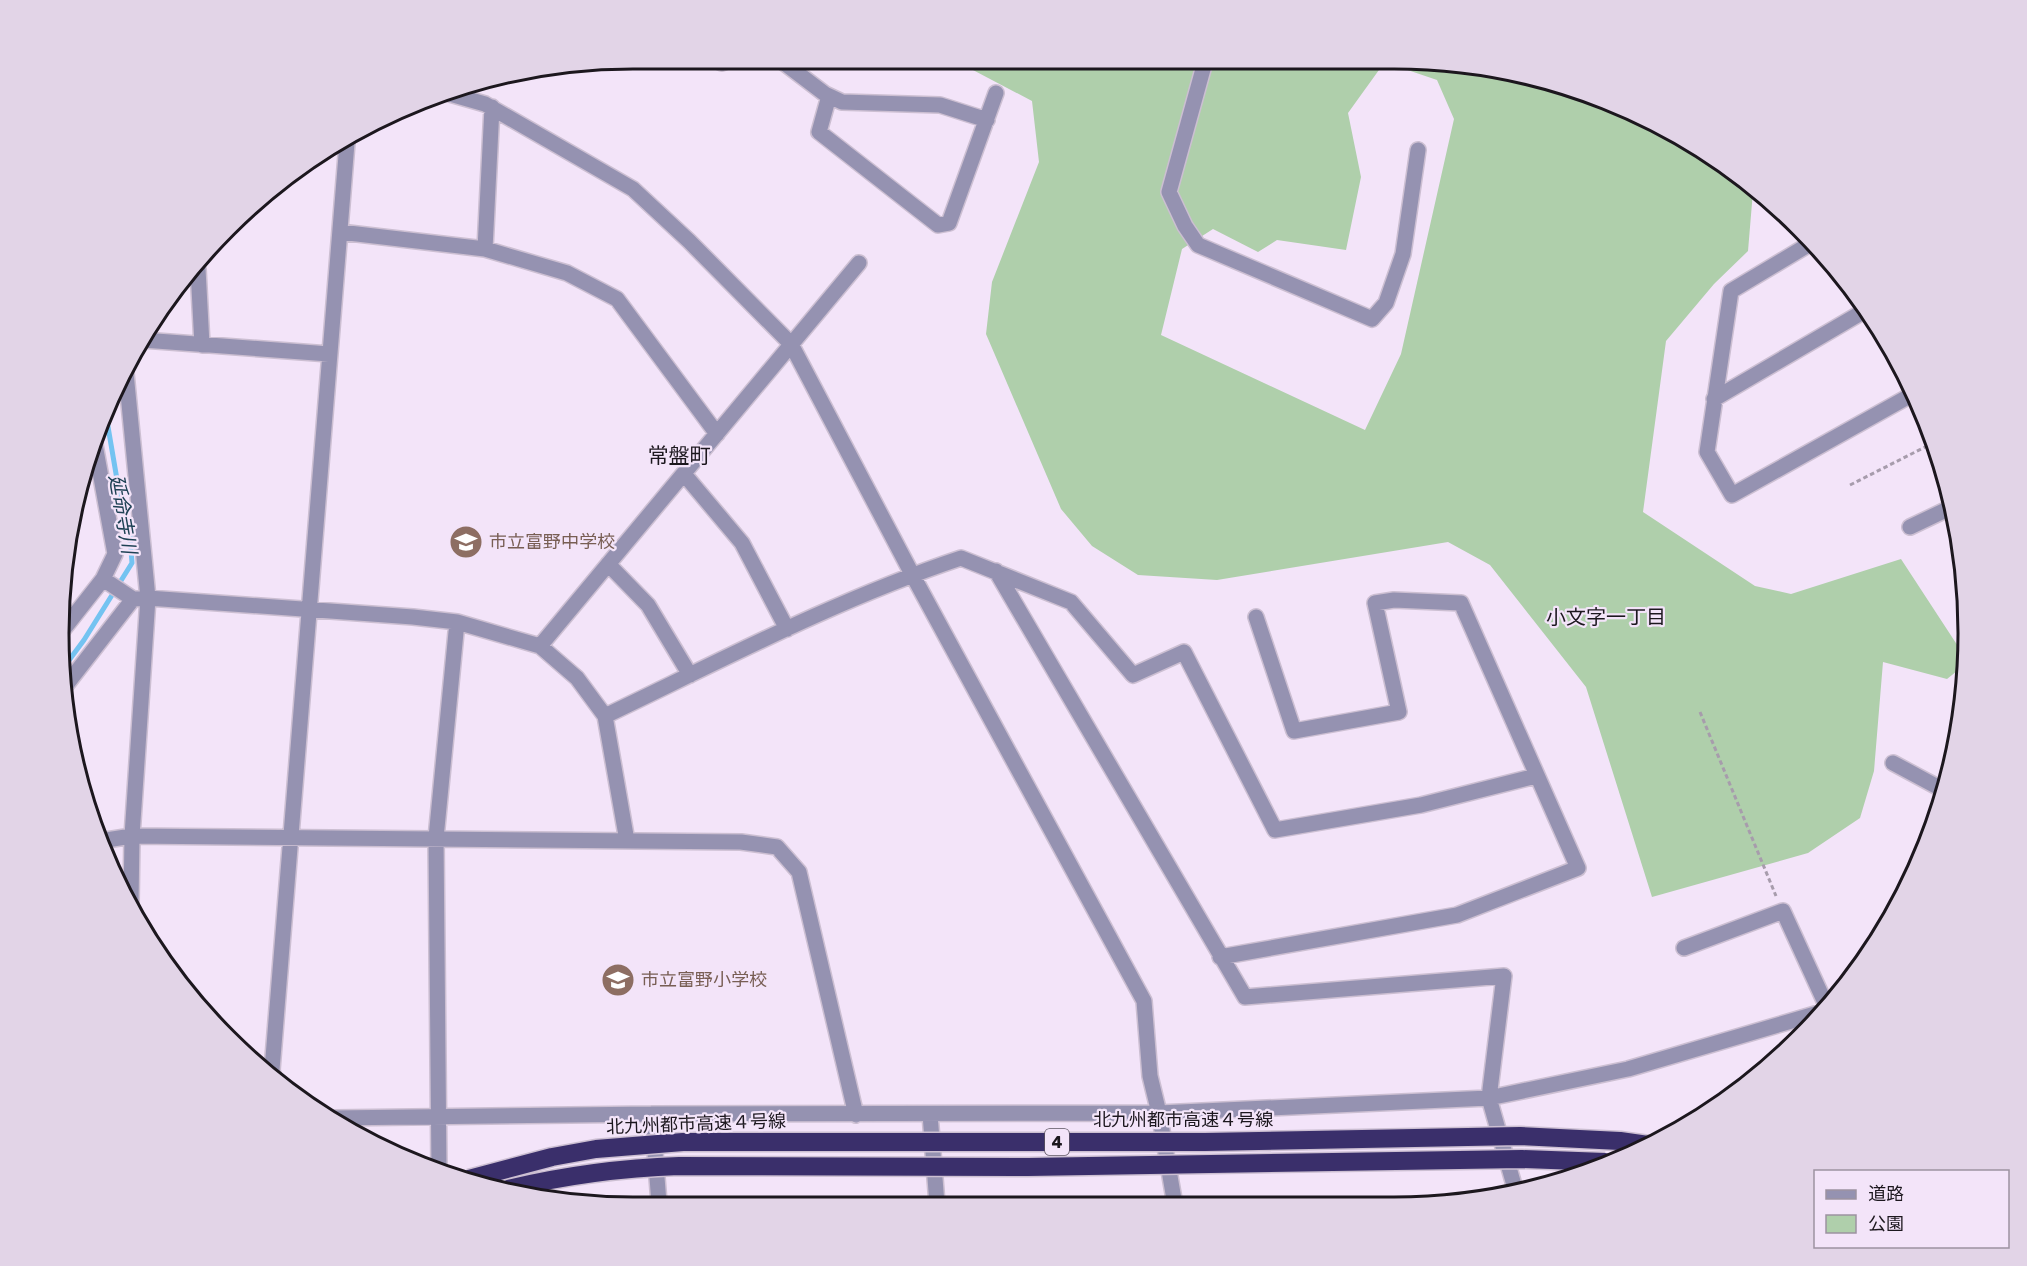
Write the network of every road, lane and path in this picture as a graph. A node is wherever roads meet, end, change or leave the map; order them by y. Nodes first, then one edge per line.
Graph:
1 (792, 69) edge
2 (1203, 69) edge
3 (996, 93) dead end
4 (829, 96) junction
5 (459, 97) edge
6 (492, 107) junction
7 (987, 120) junction
8 (347, 148) edge
9 (1418, 150) dead end
10 (340, 232) junction
11 (1805, 246) edge
12 (485, 249) junction
13 (859, 263) dead end
14 (198, 275) edge
15 (1859, 314) edge
16 (151, 341) edge
17 (791, 344) junction
18 (202, 345) junction
19 (329, 354) junction
20 (127, 385) edge
21 (1906, 398) edge
22 (1714, 399) junction
23 (717, 434) junction
24 (1926, 447) edge
25 (97, 457) edge
26 (684, 474) junction
27 (1850, 485) dead end
28 (1944, 511) edge
29 (1910, 527) dead end
30 (608, 564) junction
31 (996, 571) junction
32 (912, 574) junction
33 (103, 579) junction
34 (141, 598) junction
35 (310, 608) junction
36 (1256, 618) dead end
37 (69, 622) edge
38 (457, 622) junction
39 (787, 629) junction
40 (540, 646) junction
41 (690, 675) junction
42 (71, 679) edge
43 (1700, 712) dead end
44 (605, 716) junction
45 (1893, 763) dead end
46 (1536, 776) junction
47 (1937, 786) edge
48 (132, 836) junction
49 (292, 837) junction
50 (436, 838) junction
51 (109, 840) edge
52 (627, 841) junction
53 (131, 890) edge
54 (1783, 911) junction
55 (1684, 948) dead end
56 (1220, 957) junction
57 (1823, 999) edge
58 (1808, 1016) edge
59 (272, 1066) edge
60 (1489, 1098) junction
61 (1160, 1113) junction
62 (652, 1114) junction
63 (930, 1114) junction
64 (856, 1115) junction
65 (440, 1117) junction
66 (346, 1118) edge
67 (1635, 1143) edge
68 (1590, 1161) edge
69 (439, 1162) edge
70 (480, 1176) edge
71 (1514, 1184) edge
72 (521, 1186) edge
73 (659, 1197) edge
74 (936, 1197) edge
75 (1174, 1197) edge

1 - 4 street
2 - 9 street
3 - 7 street
4 - 7 street
4 - 7 street
5 - 6 street
6 - 12 street
6 - 17 street
8 - 10 street
10 - 12 street
10 - 19 street
11 - 22 street
12 - 23 street
13 - 17 street
14 - 18 street
15 - 22 street
16 - 18 street
17 - 23 street
17 - 32 street
18 - 19 street
19 - 35 street
20 - 34 street
21 - 22 street
23 - 26 street
24 - 27 path
25 - 33 street
26 - 30 street
26 - 39 street
28 - 29 street
30 - 40 street
30 - 41 street
31 - 32 street
31 - 46 street
31 - 56 street
32 - 39 street
32 - 61 street
33 - 34 street
33 - 37 street
34 - 35 street
34 - 42 street
34 - 48 street
35 - 38 street
35 - 49 street
36 - 46 street
38 - 40 street
38 - 50 street
39 - 41 street
40 - 44 street
41 - 44 street
43 - 54 path
44 - 52 street
45 - 47 street
46 - 56 street
48 - 49 street
48 - 51 street
48 - 53 street
49 - 50 street
49 - 59 street
50 - 52 street
50 - 65 street
52 - 64 street
54 - 55 street
54 - 57 street
56 - 60 street
58 - 60 street
60 - 61 street
60 - 71 street
61 - 63 street
61 - 75 street
62 - 64 street
62 - 65 street
62 - 73 street
63 - 64 street
63 - 74 street
65 - 66 street
65 - 69 street
67 - 70 highway, 北九州都市高速４号線 / 4, bridge
68 - 72 highway, 4, bridge

